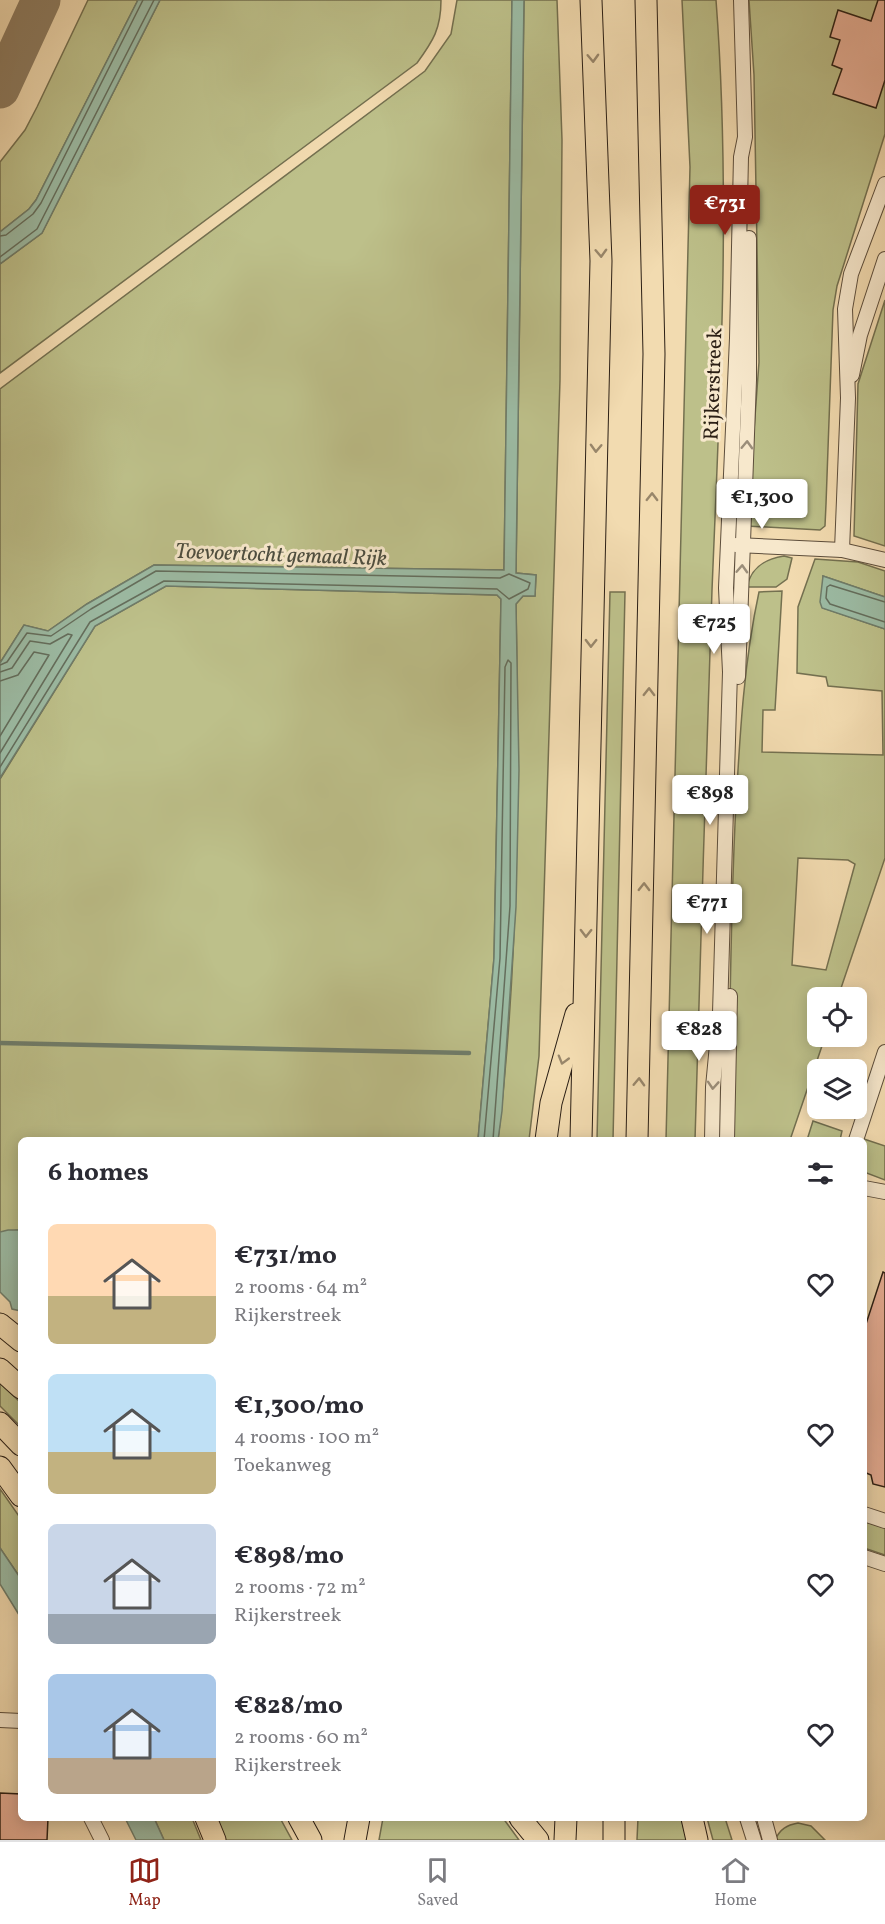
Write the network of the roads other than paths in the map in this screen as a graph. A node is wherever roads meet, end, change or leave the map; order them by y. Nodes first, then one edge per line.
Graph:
1 (591, 0) edge
2 (646, 0) edge
3 (741, 0) edge
4 (745, 137) junction
5 (885, 184) edge
6 (885, 259) edge
7 (848, 398) junction
8 (728, 545) junction
9 (743, 545) junction
10 (842, 550) junction
11 (885, 560) edge
12 (728, 886) junction
13 (585, 984) junction
14 (885, 1052) edge
15 (546, 1137) edge
16 (581, 1137) edge
17 (637, 1137) edge
18 (712, 1137) edge
19 (727, 1137) edge
20 (857, 1137) edge
21 (867, 1189) edge
22 (885, 1192) edge
23 (0, 1324) edge
24 (18, 1339) edge
25 (0, 1369) edge
26 (18, 1385) edge
27 (0, 1423) edge
28 (18, 1442) edge
29 (0, 1467) edge
30 (18, 1492) edge
31 (867, 1515) edge
32 (885, 1521) edge
33 (867, 1558) edge
34 (885, 1564) edge
35 (0, 1720) edge
36 (18, 1721) edge
37 (92, 1821) edge
38 (207, 1821) edge
39 (301, 1821) edge
40 (358, 1821) edge
41 (522, 1821) edge
42 (566, 1821) edge
43 (614, 1821) edge
44 (693, 1821) edge
45 (748, 1821) edge
46 (765, 1821) edge
47 (102, 1840) edge
48 (215, 1840) edge
49 (311, 1840) edge
50 (355, 1840) edge
51 (538, 1840) edge
52 (565, 1840) edge
53 (614, 1840) edge
54 (697, 1840) edge
55 (754, 1840) edge
56 (770, 1840) edge

1 -> 13 highway
17 -> 2 highway
3 - 4 street, Rijkerstreek
4 - 8 street, Rijkerstreek
9 -> 4 street, Rijkerstreek
5 - 7 street
6 - 7 street
7 - 10 street
8 - 9 street
8 - 12 street, Rijkerstreek
9 - 10 street
12 -> 9 street, Rijkerstreek
10 - 11 street
12 -> 18 street, Rijkerstreek
12 - 19 street, Rijkerstreek
13 -> 15 highway
13 - 16 highway
14 - 20 street
21 - 22 street
23 - 24 highway
25 - 26 highway
27 - 28 highway
29 - 30 highway
31 - 32 street
33 - 34 street
35 - 36 street
37 - 47 street
38 - 48 highway
39 - 49 highway
40 - 50 highway
41 - 51 highway
42 - 52 highway
43 - 53 highway
44 - 54 highway
45 - 55 street
46 - 56 street

